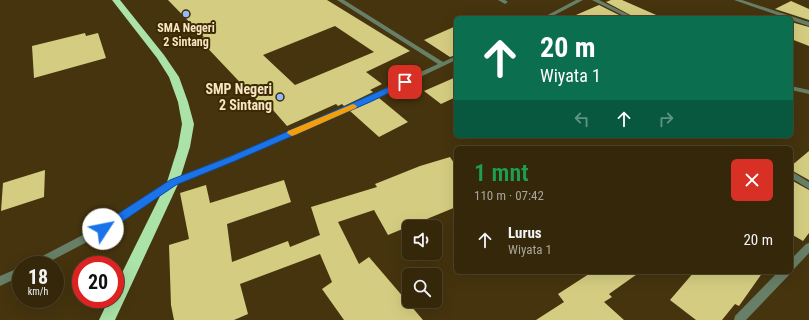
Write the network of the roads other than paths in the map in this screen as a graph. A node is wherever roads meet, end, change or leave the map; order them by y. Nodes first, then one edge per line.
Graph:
1 (116, 0) edge
2 (340, 0) edge
3 (580, 0) edge
4 (595, 0) edge
5 (737, 0) edge
6 (549, 16) edge
7 (628, 16) edge
8 (785, 16) edge
9 (793, 19) edge
10 (809, 24) edge
11 (454, 59) edge
12 (444, 64) junction
13 (793, 88) edge
14 (809, 92) edge
15 (793, 175) edge
16 (173, 182) junction
17 (809, 186) edge
18 (809, 247) edge
19 (51, 256) edge
20 (793, 264) edge
21 (783, 274) edge
22 (12, 276) edge
23 (0, 281) edge
24 (107, 320) edge
25 (739, 320) edge

1 - 16 highway
2 - 12 street
3 - 6 street
4 - 7 street
5 - 8 street
9 - 10 street
11 - 12 street
12 - 16 street
13 - 14 street
15 - 17 street
16 - 19 street
16 - 24 highway
18 - 20 street
21 - 25 street
22 - 23 street

